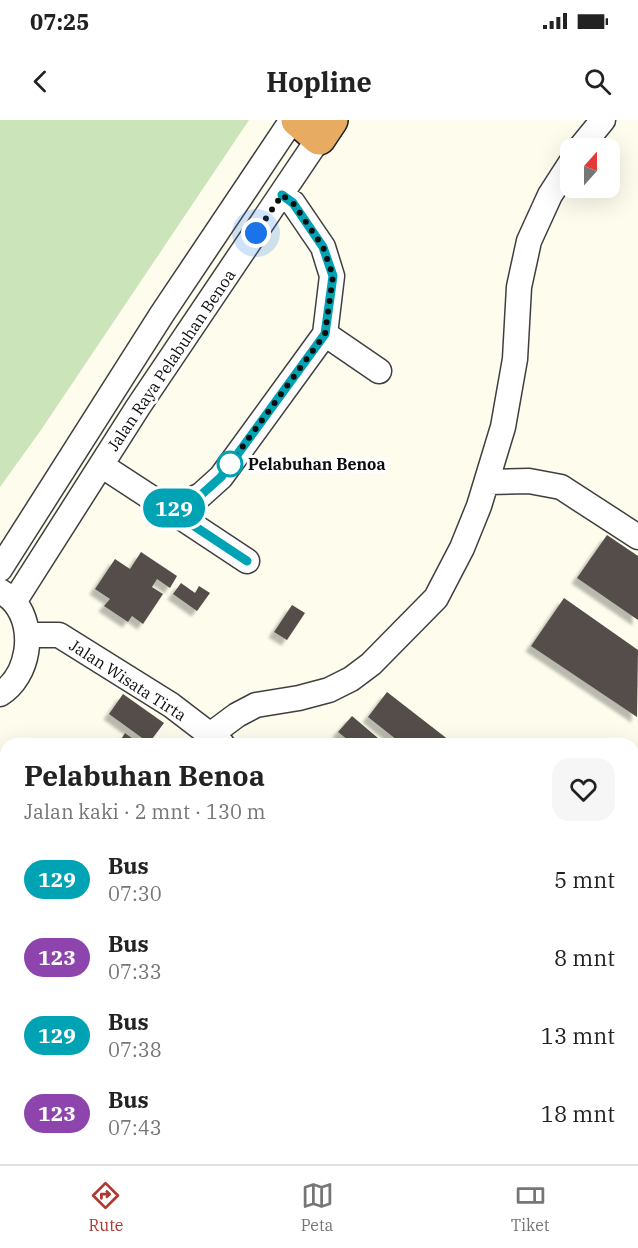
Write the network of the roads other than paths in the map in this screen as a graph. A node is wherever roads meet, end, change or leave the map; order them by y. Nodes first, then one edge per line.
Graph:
1 (292, 120) edge
2 (603, 120) edge
3 (316, 126) edge
4 (588, 138) edge
5 (560, 180) edge
6 (282, 195) junction
7 (325, 334) junction
8 (379, 371) dead end
9 (101, 465) junction
10 (488, 482) junction
11 (170, 510) junction
12 (636, 532) edge
13 (247, 561) dead end
14 (0, 569) edge
15 (7, 596) edge
16 (28, 635) junction
17 (0, 694) edge
18 (213, 738) edge
19 (218, 738) edge

1 - 14 street, Jalan Raya Pelabuhan Benoa
2 - 4 street
3 - 6 street, Jalan Raya Pelabuhan Benoa
5 - 10 street
6 - 7 street
6 - 9 street, Jalan Raya Pelabuhan Benoa
7 - 8 street
7 - 11 street
9 - 11 street
9 - 15 street, Jalan Raya Pelabuhan Benoa
10 - 12 street
10 - 19 street
11 - 13 street
15 - 16 street
16 - 17 street
16 - 18 street, Jalan Wisata Tirta

